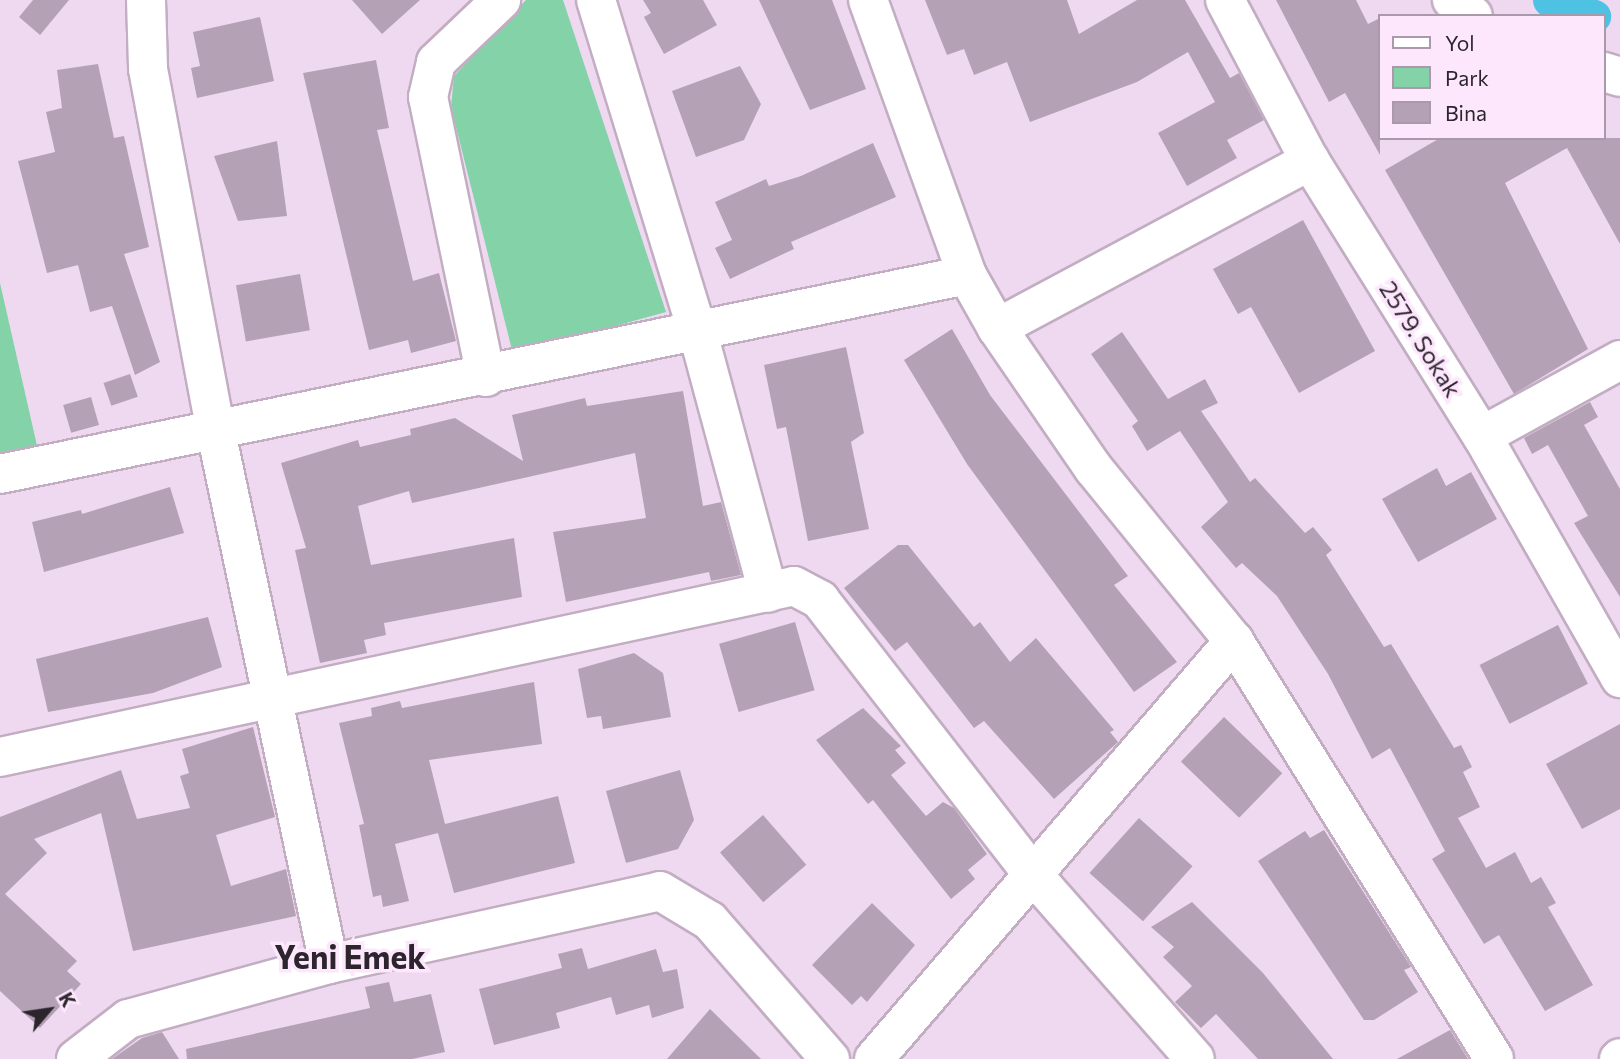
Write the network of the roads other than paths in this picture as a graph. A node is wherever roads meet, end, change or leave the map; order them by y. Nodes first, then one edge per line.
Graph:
1 (146, 0) edge
2 (501, 0) edge
3 (596, 0) edge
4 (868, 0) edge
5 (1225, 0) edge
6 (1452, 0) edge
7 (1470, 14) edge
8 (1310, 161) junction
9 (967, 275) junction
10 (998, 328) junction
11 (698, 333) junction
12 (1620, 360) edge
13 (486, 377) junction
14 (216, 432) junction
15 (1482, 436) junction
16 (0, 474) edge
17 (768, 593) junction
18 (1234, 641) junction
19 (1620, 678) edge
20 (273, 697) junction
21 (0, 757) edge
22 (1035, 877) junction
23 (329, 964) junction
24 (76, 1059) edge
25 (830, 1059) edge
26 (874, 1059) edge
27 (1195, 1059) edge
28 (1494, 1059) edge

1 - 14 street
2 - 13 street
3 - 11 street
4 - 9 street
5 - 8 street, 2579. Sokak
6 - 7 street
8 - 10 street
8 - 15 street, 2579. Sokak
9 - 10 street
9 - 11 street
10 - 18 street
11 - 13 street
11 - 17 street
12 - 15 street
13 - 14 street
14 - 16 street
14 - 20 street
15 - 19 street, 2579. Sokak
17 - 20 street
17 - 22 street
18 - 22 street
18 - 28 street
20 - 21 street
20 - 23 street
22 - 26 street
22 - 27 street
23 - 24 street
23 - 25 street

